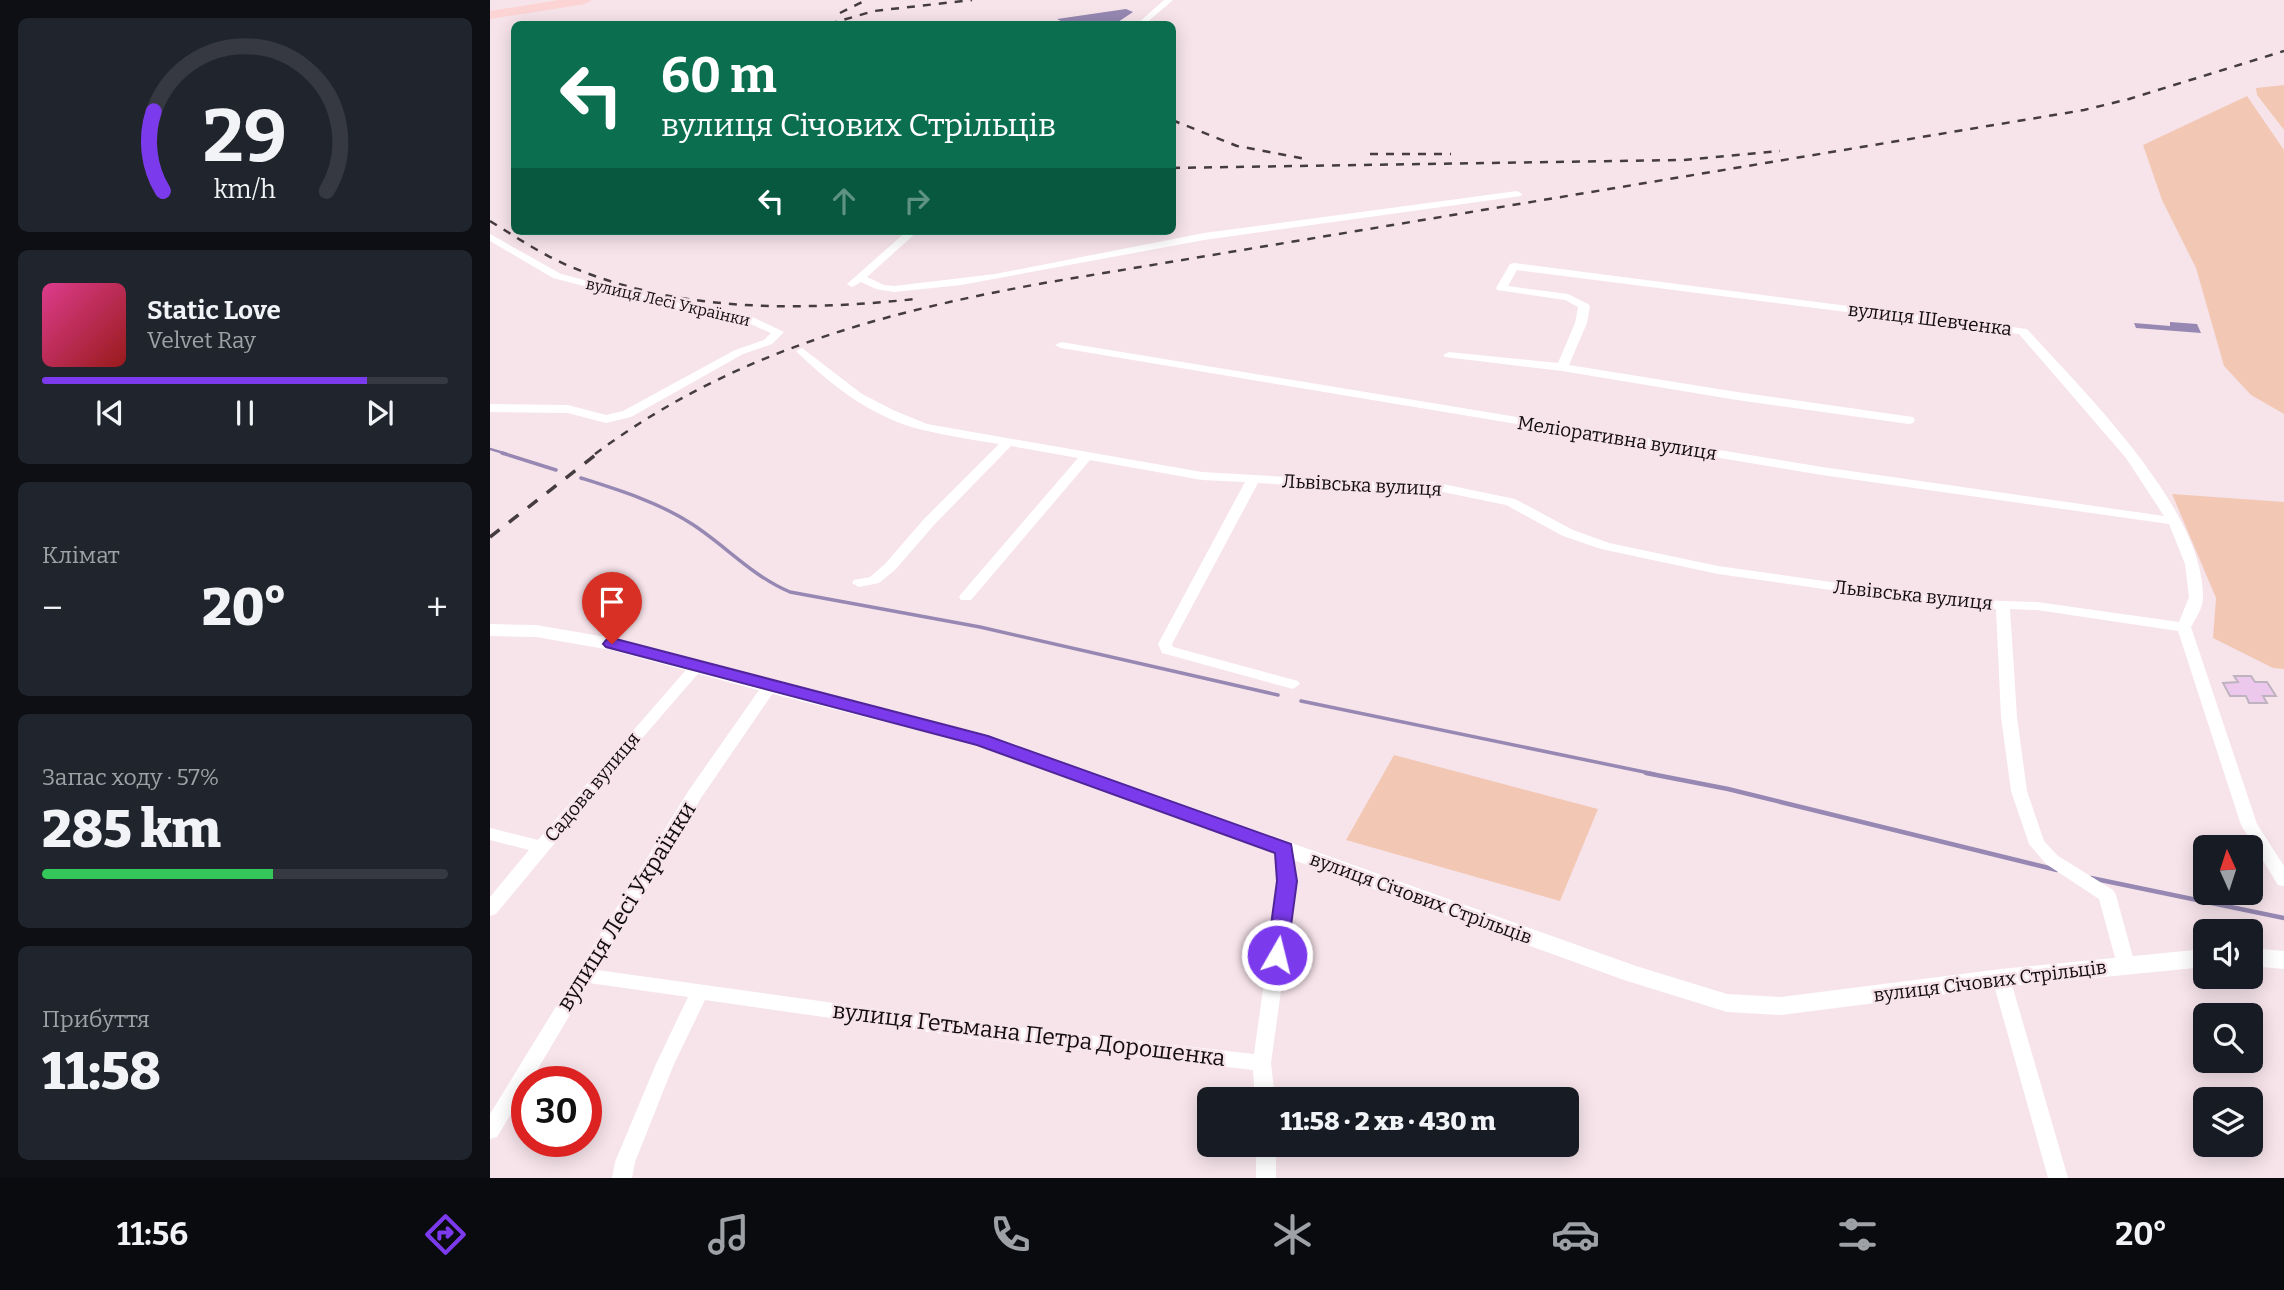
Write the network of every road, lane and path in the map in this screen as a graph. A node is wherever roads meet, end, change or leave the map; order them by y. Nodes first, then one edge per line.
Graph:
1 (585, 0) edge
2 (1169, 0) edge
3 (490, 15) edge
4 (1144, 21) edge
5 (1517, 194) dead end
6 (908, 235) edge
7 (490, 237) edge
8 (1061, 345) dead end
9 (802, 351) dead end
10 (1449, 355) dead end
11 (1562, 366) junction
12 (490, 408) edge
13 (1909, 420) dead end
14 (1009, 441) junction
15 (1087, 455) junction
16 (1253, 480) junction
17 (2174, 522) junction
18 (859, 583) dead end
19 (966, 597) dead end
20 (2003, 605) junction
21 (2185, 627) junction
22 (490, 630) edge
23 (697, 666) junction
24 (1293, 684) dead end
25 (769, 687) junction
26 (490, 834) edge
27 (541, 847) junction
28 (1284, 849) junction
29 (2284, 880) edge
30 (490, 909) edge
31 (2263, 958) edge
32 (2193, 959) edge
33 (2284, 960) edge
34 (2126, 965) junction
35 (583, 975) junction
36 (2001, 978) junction
37 (700, 990) junction
38 (1262, 1063) junction
39 (1264, 1087) edge
40 (490, 1130) edge
41 (1266, 1157) edge
42 (622, 1178) edge
43 (1266, 1178) edge
44 (2058, 1178) edge

1 - 3 highway
2 - 4 street
5 - 6 street
7 - 12 street, вулиця Лесі Українки
8 - 17 street, Меліоративна вулиця
9 - 14 street, Львівська вулиця
10 - 11 street
11 - 13 street
11 - 17 street, вулиця Шевченка
14 - 15 street, Львівська вулиця
14 - 18 street
15 - 16 street, Львівська вулиця
15 - 19 street
16 - 20 street, Львівська вулиця
16 - 24 street
17 - 21 street, вулиця Шевченка
20 - 21 street, Львівська вулиця
20 - 34 street
21 - 29 street
22 - 23 street, вулиця Січових Стрільців
23 - 25 street, вулиця Січових Стрільців
23 - 27 street, Садова вулиця
25 - 28 street, вулиця Січових Стрільців
25 - 35 street, вулиця Лесі Українки
26 - 27 street
27 - 30 street, Садова вулиця
28 - 36 street, вулиця Січових Стрільців
28 - 38 street
31 - 33 street
32 - 34 street, вулиця Січових Стрільців
34 - 36 street, вулиця Січових Стрільців
35 - 37 street, вулиця Гетьмана Петра Дорошенка
35 - 40 street, вулиця Лесі Українки
36 - 44 street
37 - 38 street, вулиця Гетьмана Петра Дорошенка
37 - 42 street
38 - 39 street
41 - 43 street

